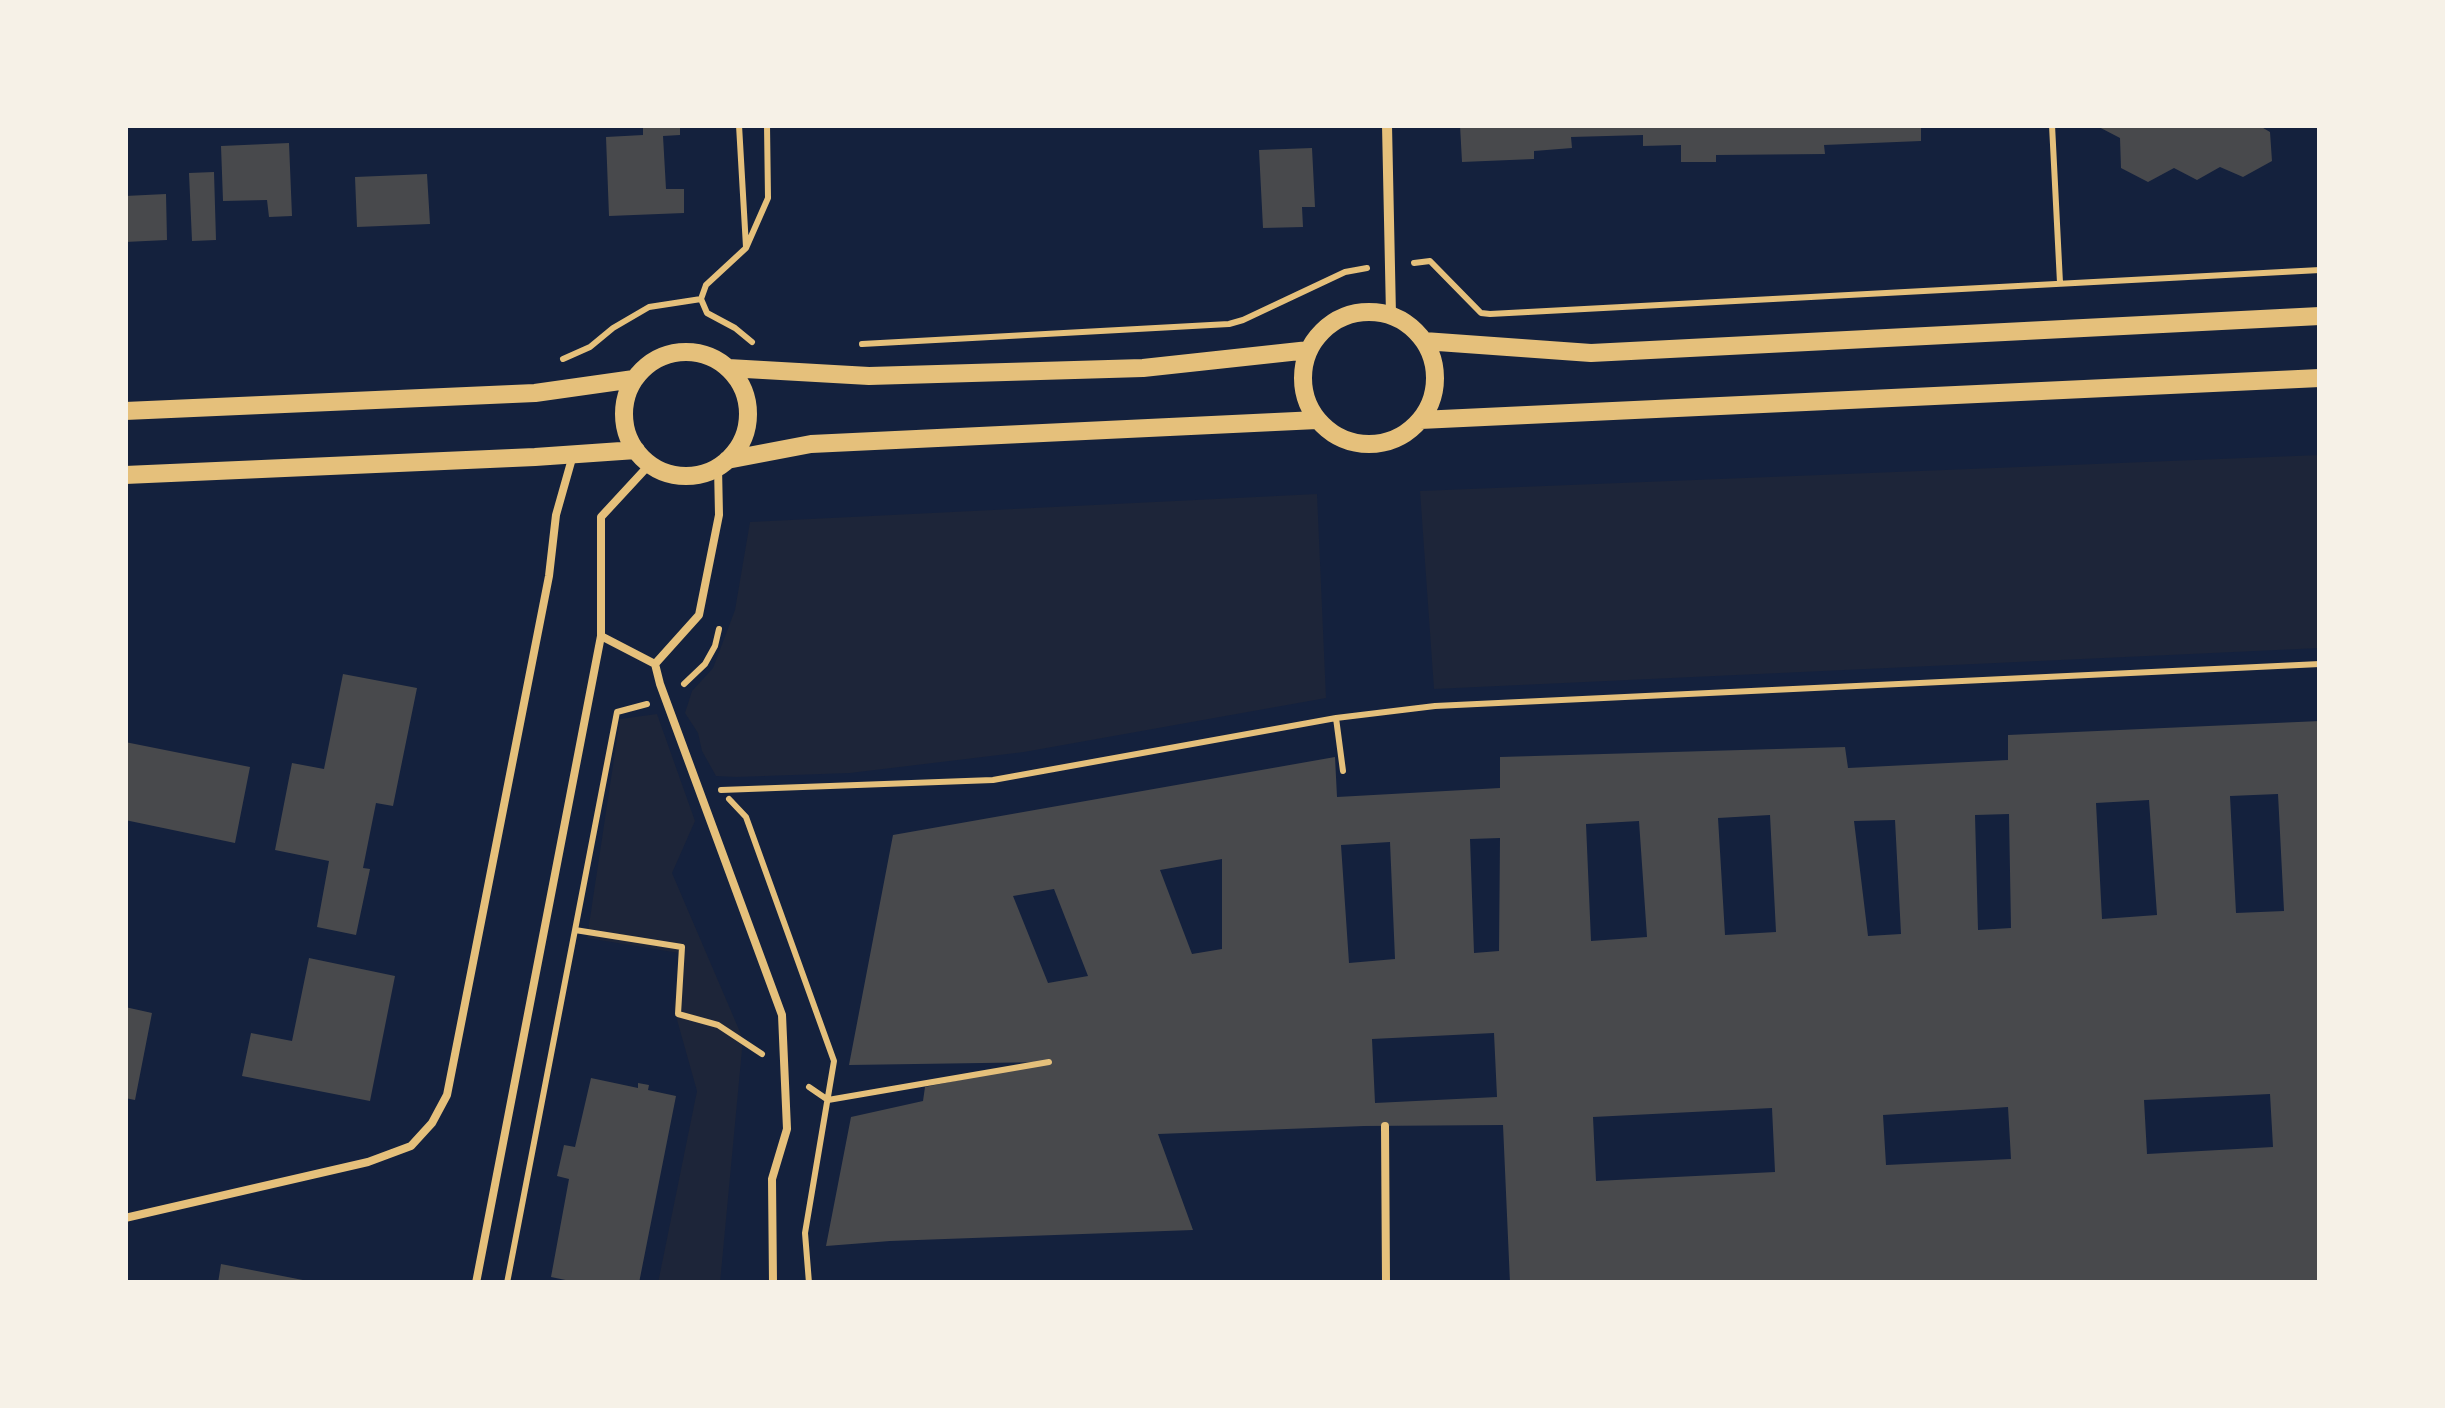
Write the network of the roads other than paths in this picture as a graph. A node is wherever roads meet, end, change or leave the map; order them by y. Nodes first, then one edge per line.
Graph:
1 (1387, 125) edge
2 (1390, 315) junction
3 (2320, 316) edge
4 (1424, 341) junction
5 (1309, 350) junction
6 (728, 368) junction
7 (2320, 378) edge
8 (634, 379) junction
9 (125, 411) edge
10 (1317, 420) junction
11 (1420, 420) junction
12 (636, 450) junction
13 (572, 455) junction
14 (650, 464) junction
15 (722, 464) junction
16 (125, 475) edge
17 (601, 636) junction
18 (655, 664) junction
19 (1385, 1126) dead end
20 (125, 1218) edge
21 (476, 1283) edge
22 (773, 1283) edge
23 (1386, 1283) edge

1 - 2 street
2 - 4 street
2 - 5 street
3 - 4 street
4 - 11 street
5 - 6 street
5 - 10 street
6 - 8 street
6 - 15 street
7 - 11 street
8 - 9 street
8 - 12 street
10 - 11 street
10 - 15 street
12 - 13 street
12 - 14 street
13 - 16 street
13 - 20 lane
14 - 15 street
14 - 17 lane
15 - 18 lane
17 - 18 lane
17 - 21 lane
18 - 22 lane
19 - 23 lane

